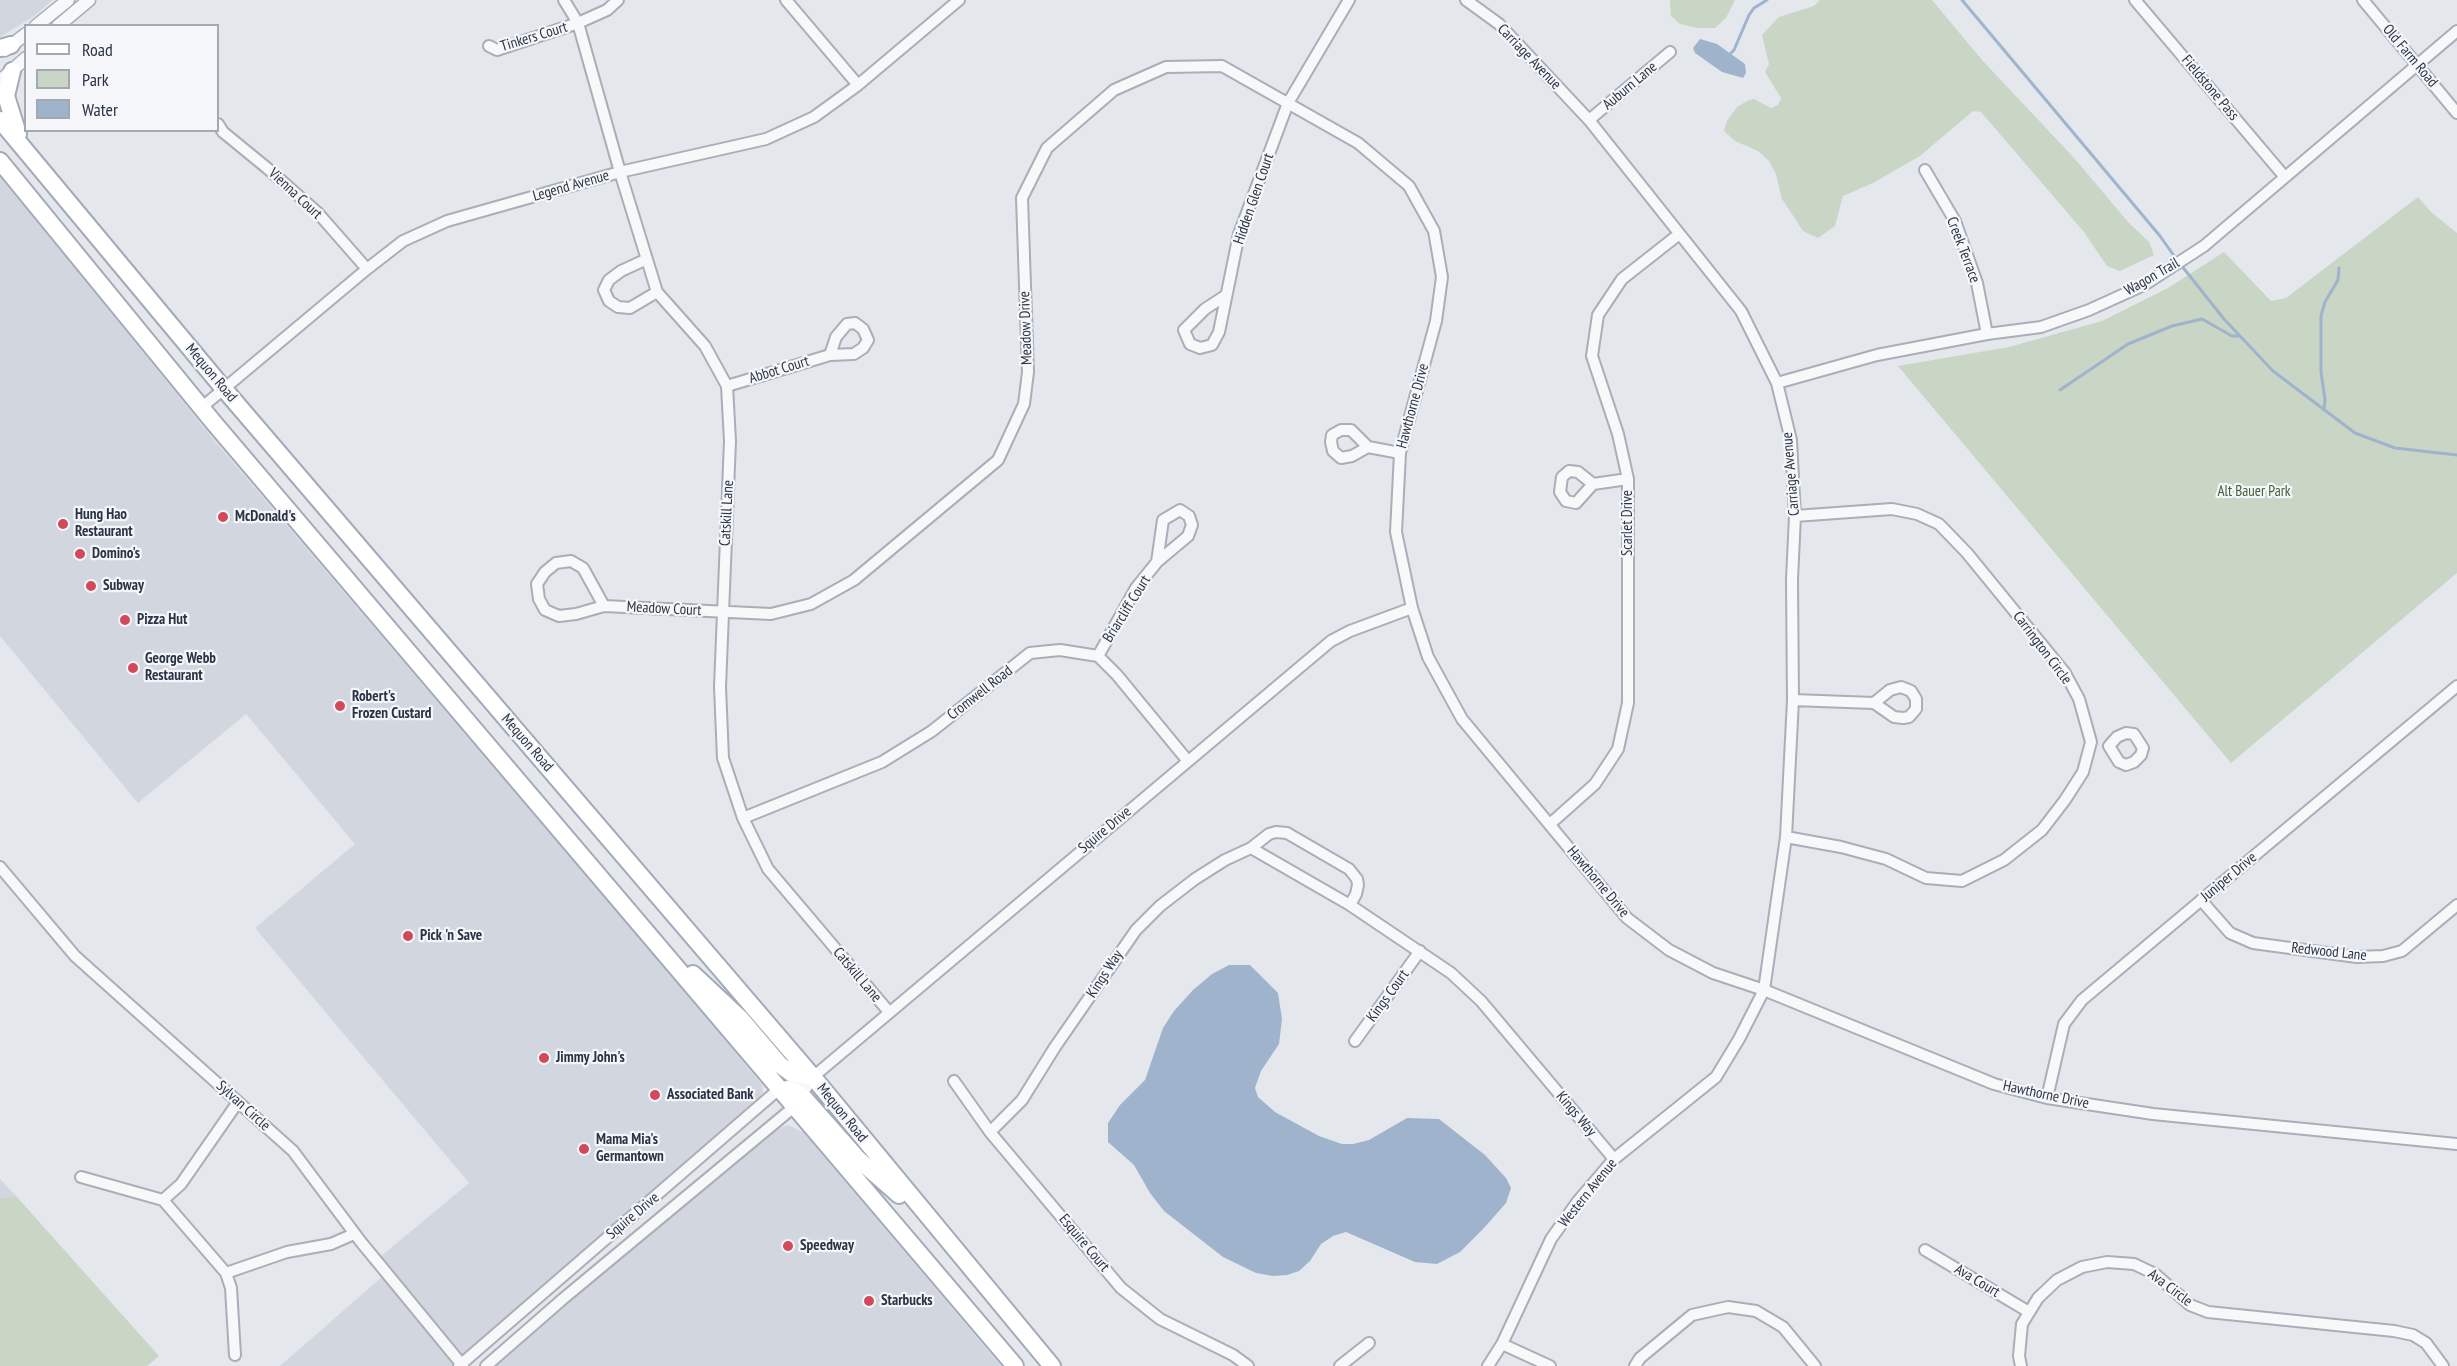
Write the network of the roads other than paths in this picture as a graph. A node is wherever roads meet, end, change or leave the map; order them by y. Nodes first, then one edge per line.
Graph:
1 (68, 0) edge
2 (89, 0) edge
3 (564, 0) edge
4 (618, 0) edge
5 (786, 0) edge
6 (958, 0) edge
7 (1349, 0) edge
8 (1466, 0) edge
9 (2135, 0) edge
10 (2363, 0) edge
11 (578, 23) junction
12 (38, 24) edge
13 (60, 24) edge
14 (2457, 31) edge
15 (24, 35) edge
16 (489, 46) dead end
17 (4, 50) edge
18 (1670, 52) dead end
19 (24, 60) edge
20 (2417, 64) junction
21 (6, 76) edge
22 (858, 85) junction
23 (1288, 103) junction
24 (2457, 113) edge
25 (0, 120) edge
26 (1589, 120) junction
27 (219, 126) edge
28 (24, 149) junction
29 (0, 161) edge
30 (1925, 170) dead end
31 (620, 172) junction
32 (2284, 176) junction
33 (1678, 235) junction
34 (647, 259) junction
35 (367, 269) junction
36 (657, 292) junction
37 (1225, 296) junction
38 (1987, 334) junction
39 (830, 355) dead end
40 (1777, 383) junction
41 (727, 386) junction
42 (224, 389) junction
43 (201, 408) junction
44 (1368, 447) dead end
45 (1400, 453) junction
46 (1628, 479) junction
47 (1593, 484) dead end
48 (1795, 516) junction
49 (1157, 562) junction
50 (604, 606) junction
51 (1412, 608) junction
52 (723, 611) junction
53 (1098, 656) junction
54 (2457, 686) edge
55 (1792, 700) junction
56 (1874, 703) dead end
57 (2091, 742) junction
58 (2109, 746) dead end
59 (1187, 760) junction
60 (743, 818) junction
61 (1550, 824) junction
62 (1786, 837) junction
63 (1251, 848) junction
64 (0, 867) edge
65 (2201, 900) junction
66 (2457, 904) edge
67 (1350, 906) junction
68 (662, 949) junction
69 (1420, 951) junction
70 (1764, 990) junction
71 (889, 1012) junction
72 (1355, 1041) dead end
73 (813, 1077) junction
74 (954, 1081) dead end
75 (779, 1089) junction
76 (2047, 1098) junction
77 (797, 1101) junction
78 (238, 1102) junction
79 (990, 1132) junction
80 (2457, 1144) edge
81 (1614, 1159) junction
82 (81, 1177) dead end
83 (163, 1200) junction
84 (924, 1214) junction
85 (354, 1234) junction
86 (1925, 1250) dead end
87 (226, 1273) junction
88 (2029, 1312) junction
89 (1369, 1342) dead end
90 (1502, 1344) junction
91 (235, 1355) dead end
92 (461, 1365) edge
93 (486, 1366) edge
94 (1015, 1366) edge
95 (1052, 1366) edge
96 (1248, 1366) edge
97 (1340, 1366) edge
98 (1488, 1366) edge
99 (1550, 1366) edge
100 (1635, 1366) edge
101 (1815, 1366) edge
102 (2021, 1366) edge
103 (2443, 1366) edge

1 - 12 street
2 - 13 street
3 - 11 street, Catskill Lane
4 - 11 street, Tinkers Court
5 - 22 street
6 - 22 street, Legend Avenue
7 - 23 street, Hidden Glen Court
8 - 26 street, Carriage Avenue
9 - 32 street, Fieldstone Pass
10 - 20 street, Old Farm Road
11 - 16 street, Tinkers Court
11 - 31 street, Catskill Lane
14 - 20 street, Wagon Trail
15 - 17 street
18 - 26 street, Auburn Lane
19 - 21 street
20 - 24 street, Old Farm Road
20 - 32 street, Wagon Trail
21 - 28 main road
22 - 31 street, Legend Avenue
23 - 37 street, Hidden Glen Court
23 - 45 street, Hawthorne Drive
23 - 52 street, Meadow Drive
25 - 28 main road, Mequon Road
26 - 33 street, Carriage Avenue
27 - 35 street, Vienna Court
28 - 42 main road, Mequon Road
29 - 43 main road, Mequon Road
30 - 38 street, Creek Terrace
31 - 34 street, Catskill Lane
31 - 35 street, Legend Avenue
32 - 38 street, Wagon Trail
33 - 40 street, Carriage Avenue
33 - 46 street, Scarlet Drive
34 - 36 street, Catskill Lane
34 - 36 street
35 - 42 street, Legend Avenue
36 - 41 street, Catskill Lane
37 - 37 street, Hidden Glen Court
38 - 40 street, Wagon Trail
39 - 41 street, Abbot Court
40 - 48 street, Carriage Avenue
41 - 52 street, Catskill Lane
42 - 43 street, Legend Avenue
42 - 73 main road, Mequon Road
43 - 68 main road, Mequon Road
44 - 45 street
45 - 51 street, Hawthorne Drive
46 - 47 street
46 - 61 street, Scarlet Drive
48 - 55 street, Carriage Avenue
48 - 57 street, Carrington Circle
49 - 49 street, Briarcliff Court
49 - 53 street, Briarcliff Court
50 - 50 street, Meadow Court
50 - 52 street, Meadow Court
51 - 59 street, Squire Drive
51 - 61 street, Hawthorne Drive
52 - 60 street, Catskill Lane
53 - 59 street
53 - 60 street, Cromwell Road
54 - 65 street, Juniper Drive
55 - 56 street
55 - 62 street, Carriage Avenue
57 - 58 street
57 - 62 street
59 - 71 street, Squire Drive
60 - 71 street, Catskill Lane
61 - 70 street, Hawthorne Drive
62 - 70 street, Carriage Avenue
63 - 67 street, Kings Way
63 - 67 street, Kings Way
63 - 79 street, Kings Way
64 - 78 street, Sylvan Circle
65 - 66 street, Redwood Lane
65 - 76 street, Juniper Drive
67 - 69 street, Kings Way
68 - 73 main road
68 - 75 main road, Mequon Road
69 - 72 street, Kings Court
69 - 81 street, Kings Way
70 - 76 street, Hawthorne Drive
70 - 81 street, Western Avenue
71 - 73 street, Squire Drive
73 - 75 street, Squire Drive
73 - 77 street, Squire Drive
73 - 84 main road, Mequon Road
74 - 79 street, Esquire Court
75 - 77 main road
75 - 92 street, Squire Drive
76 - 80 street, Hawthorne Drive
77 - 84 main road
77 - 93 street, Squire Drive
77 - 94 main road
78 - 83 street
78 - 85 street, Sylvan Circle
79 - 96 street, Esquire Court
81 - 90 street, Western Avenue
82 - 83 street
83 - 87 street
84 - 95 main road, Mequon Road
85 - 87 street
85 - 92 street, Sylvan Circle
86 - 88 street, Ava Court
87 - 91 street
88 - 102 street, Ava Circle
88 - 103 street, Ava Circle
89 - 97 street
90 - 98 street, Western Avenue
90 - 99 street
100 - 101 street

